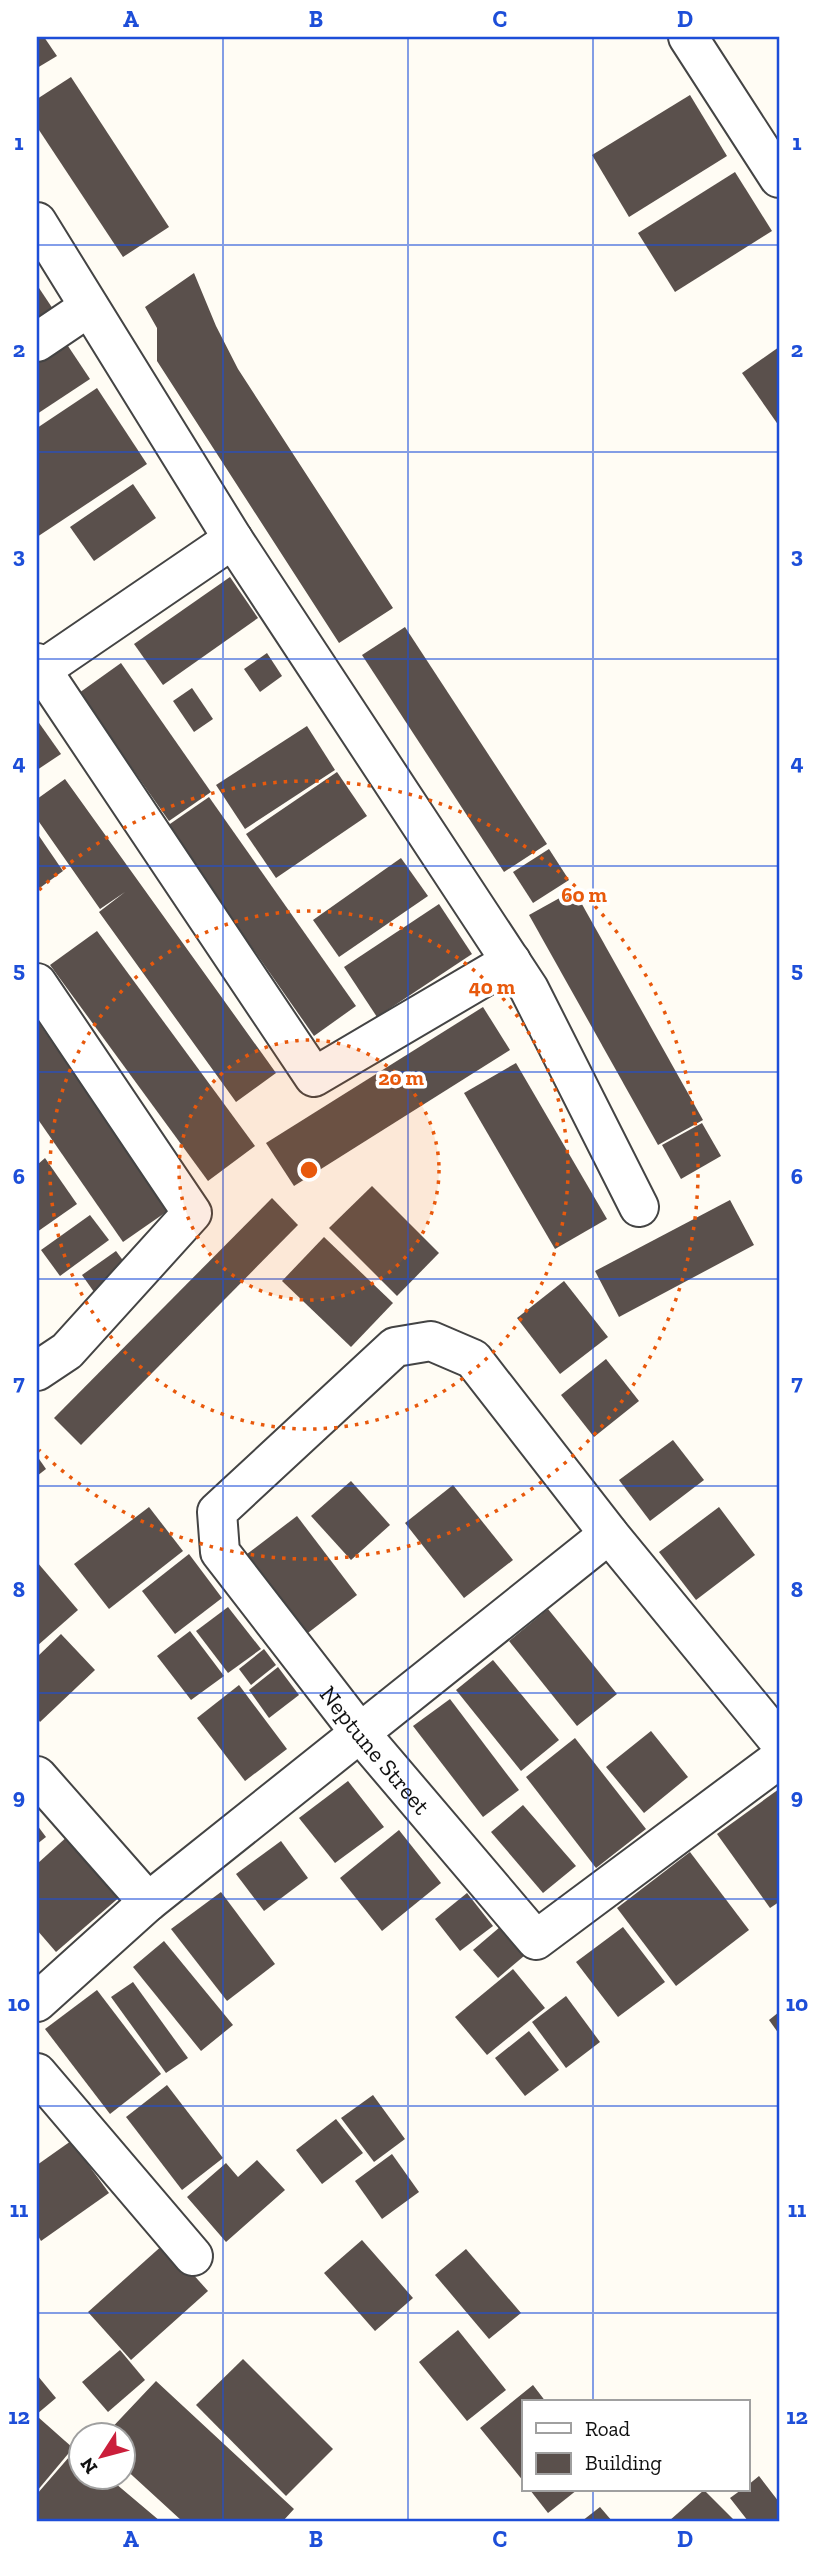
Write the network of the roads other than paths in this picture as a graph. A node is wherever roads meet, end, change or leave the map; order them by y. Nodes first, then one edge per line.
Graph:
1 (688, 37) edge
2 (779, 178) edge
3 (37, 222) edge
4 (89, 307) junction
5 (37, 342) edge
6 (233, 539) junction
7 (39, 667) edge
8 (511, 961) junction
9 (37, 983) edge
10 (639, 1207) dead end
11 (37, 1371) edge
12 (609, 1534) junction
13 (360, 1733) junction
14 (779, 1741) edge
15 (779, 1759) edge
16 (37, 1776) edge
17 (148, 1902) junction
18 (37, 2002) edge
19 (37, 2073) edge
20 (193, 2256) dead end

1 - 2 street
3 - 4 street
4 - 5 street
4 - 6 street
6 - 7 street
6 - 8 street
7 - 8 street
8 - 10 street
9 - 11 street
12 - 13 street
12 - 13 street, Neptune Street
12 - 14 street
13 - 15 street, Neptune Street
13 - 17 street
16 - 17 street
17 - 18 street
19 - 20 street

